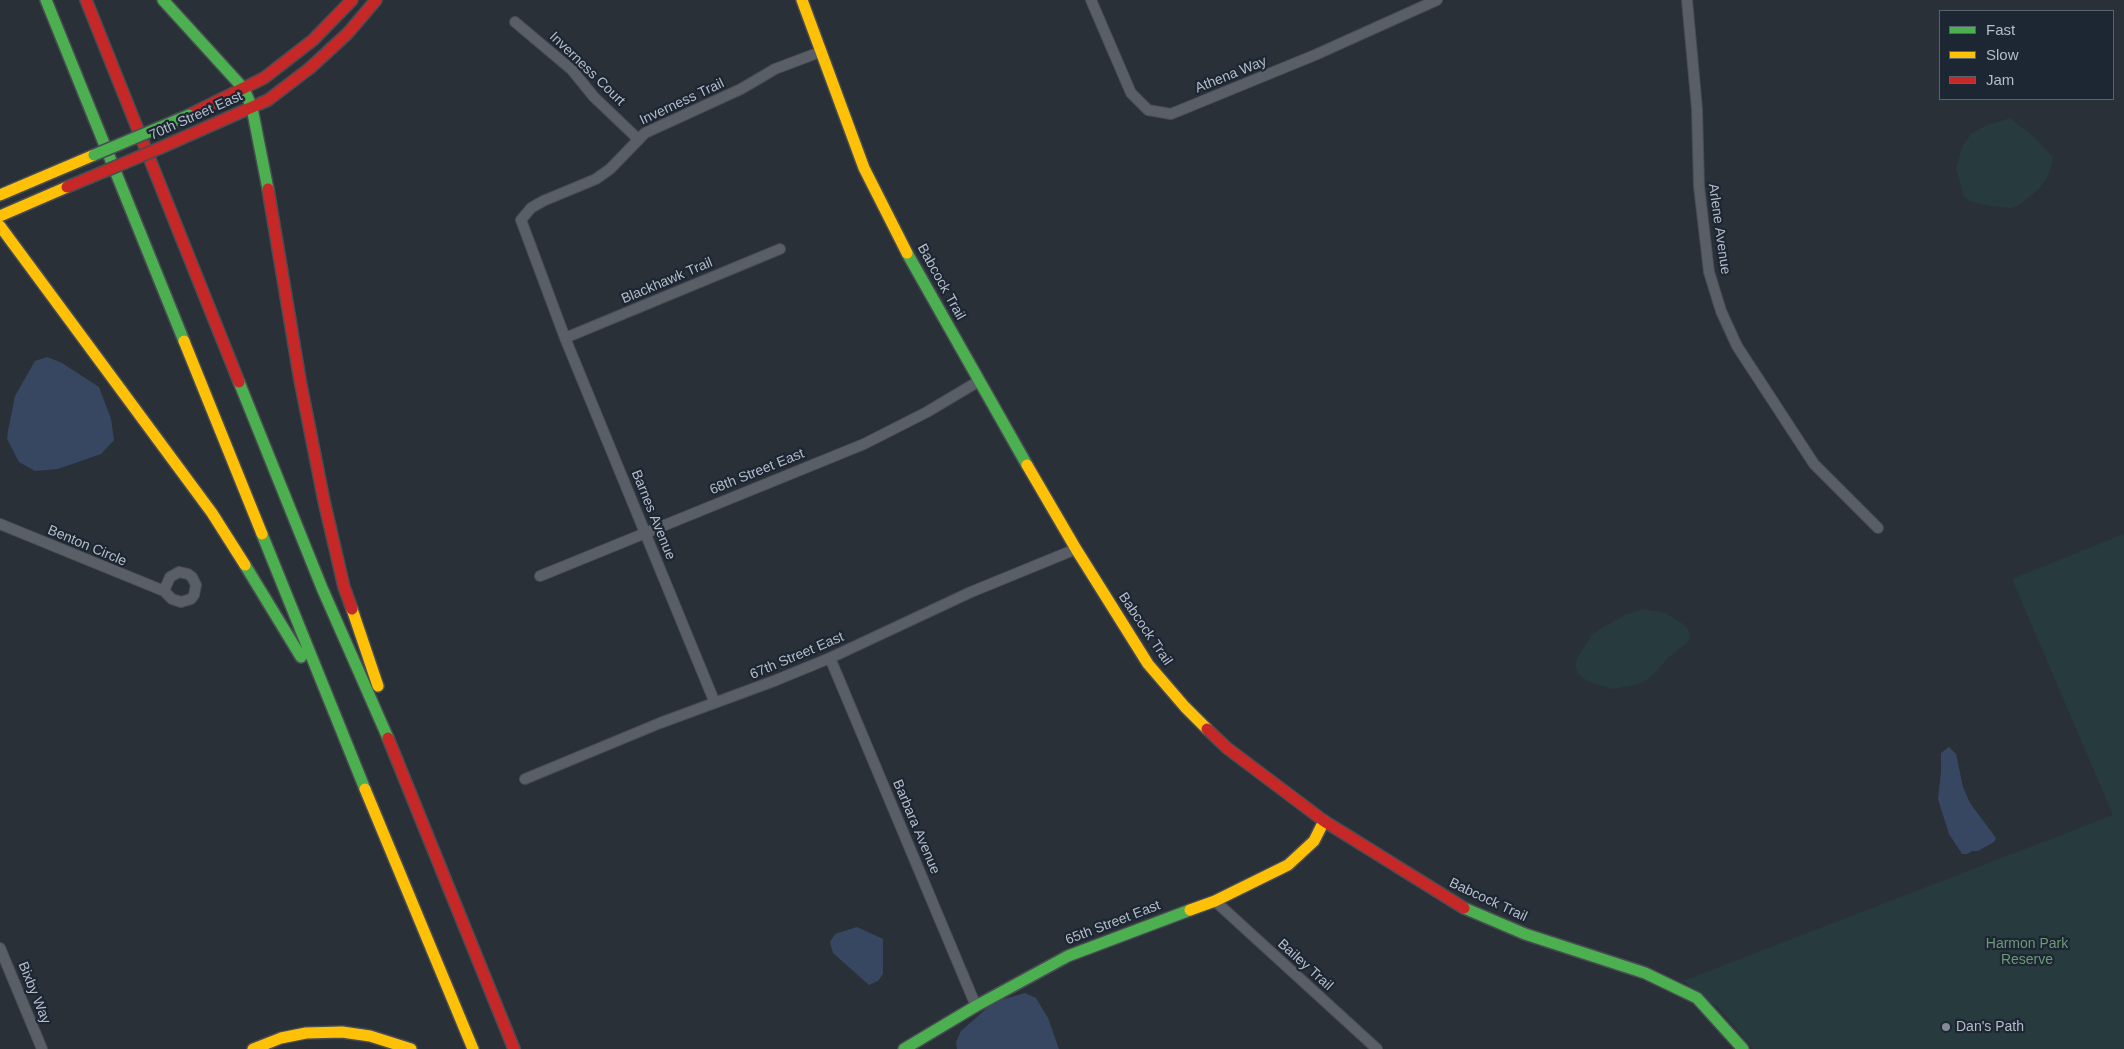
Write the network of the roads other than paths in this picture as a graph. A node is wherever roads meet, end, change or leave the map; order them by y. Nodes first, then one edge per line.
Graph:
1 (46, 0) edge
2 (86, 0) edge
3 (163, 0) edge
4 (352, 0) edge
5 (376, 0) edge
6 (802, 0) edge
7 (1091, 0) edge
8 (1438, 0) edge
9 (1687, 0) edge
10 (516, 22) dead end
11 (820, 52) junction
12 (244, 89) junction
13 (252, 108) junction
14 (638, 139) junction
15 (0, 195) edge
16 (0, 216) edge
17 (0, 226) edge
18 (780, 249) dead end
19 (565, 338) junction
20 (979, 381) junction
21 (0, 524) edge
22 (1878, 528) dead end
23 (646, 532) junction
24 (1076, 549) junction
25 (540, 576) dead end
26 (164, 591) dead end
27 (830, 658) junction
28 (715, 703) junction
29 (337, 721) junction
30 (389, 739) junction
31 (525, 779) dead end
32 (1324, 821) junction
33 (1215, 901) junction
34 (0, 948) edge
35 (976, 1006) junction
36 (42, 1049) edge
37 (253, 1049) edge
38 (411, 1049) edge
39 (473, 1049) edge
40 (514, 1049) edge
41 (904, 1049) edge
42 (1377, 1049) edge
43 (1743, 1049) edge

1 - 29 main road
2 - 30 main road
3 - 12 main road
4 - 12 main road, 70th Street East
5 - 13 main road, 70th Street East
6 - 11 main road, Babcock Trail
7 - 8 street, Athena Way
9 - 22 street, Arlene Avenue
10 - 14 street, Inverness Court
11 - 14 street, Inverness Trail
11 - 20 main road, Babcock Trail
12 - 13 main road
12 - 15 main road, 70th Street East, bridge
13 - 16 main road, 70th Street East, bridge
13 - 30 main road
14 - 19 street, Inverness Trail
17 - 29 main road
18 - 19 street, Blackhawk Trail
19 - 23 street, Barnes Avenue
20 - 23 street, 68th Street East
20 - 24 main road, Babcock Trail
21 - 26 street, Benton Circle
23 - 25 street, 68th Street East
23 - 28 street, Barnes Avenue
24 - 27 street, 67th Street East
24 - 32 main road, Babcock Trail
27 - 28 street, 67th Street East
27 - 35 street, Barbara Avenue
28 - 31 street, 67th Street East
29 - 39 main road
30 - 40 main road
32 - 33 main road, 65th Street East
32 - 43 main road, Babcock Trail
33 - 35 main road, 65th Street East
33 - 42 street, Bailey Trail
34 - 36 street, Bixby Way
35 - 41 main road, 65th Street East
37 - 38 main road

